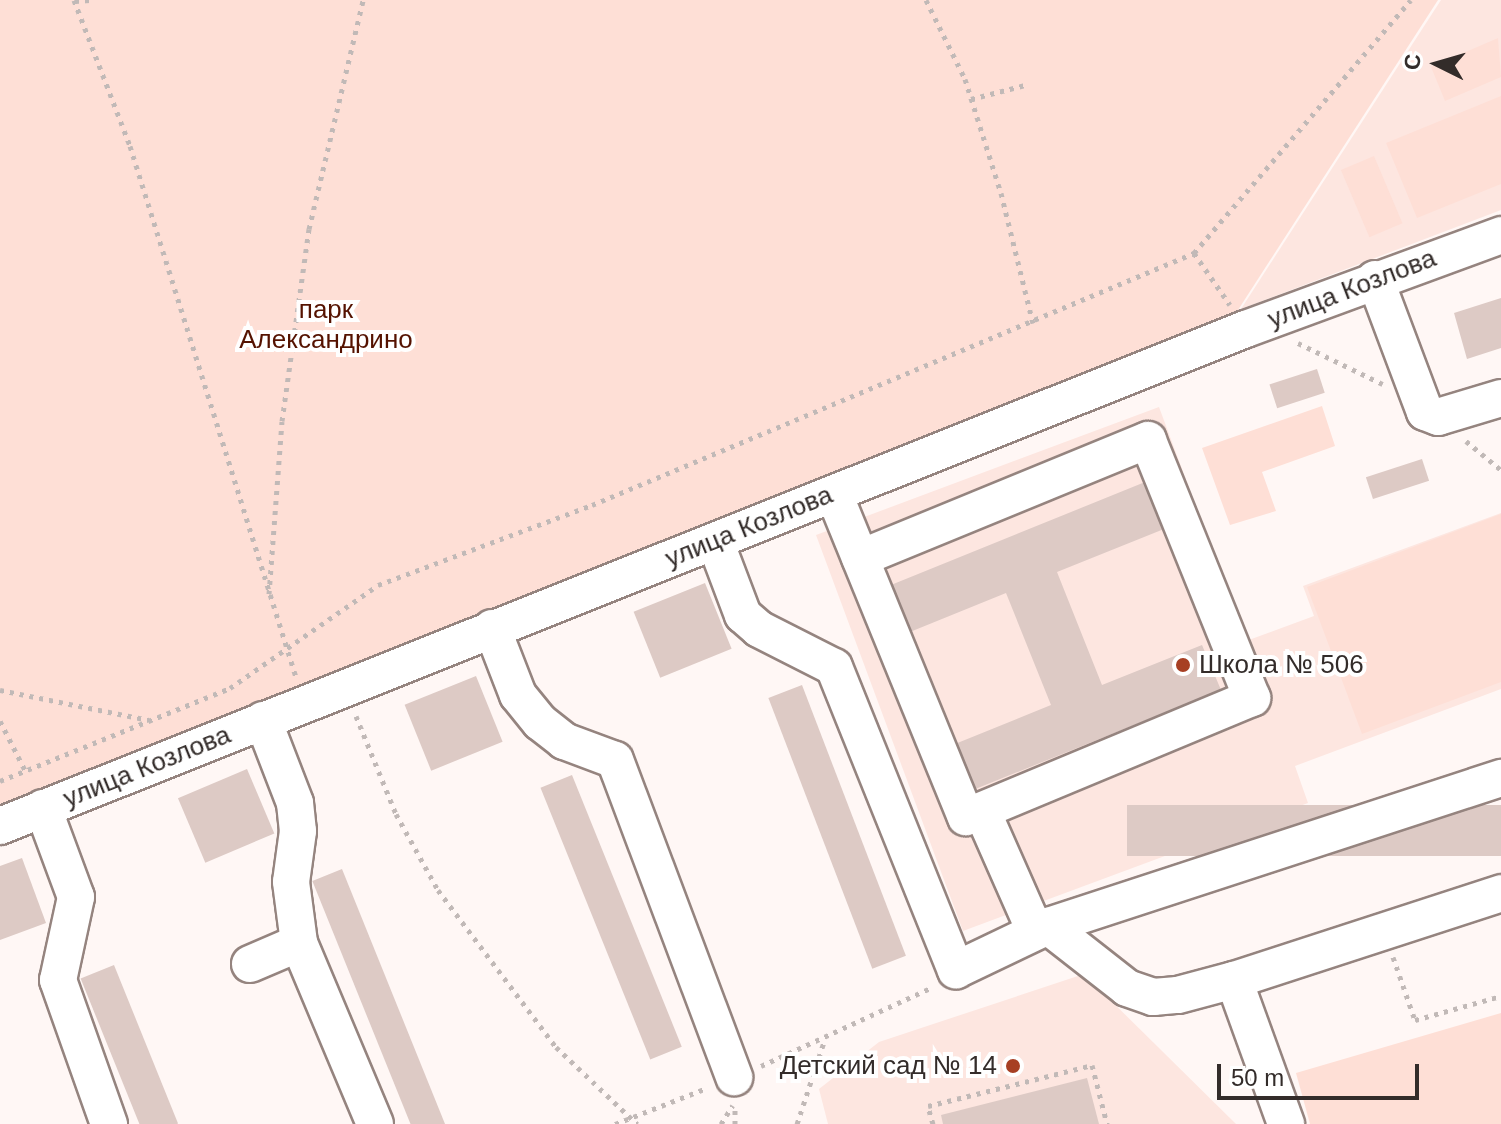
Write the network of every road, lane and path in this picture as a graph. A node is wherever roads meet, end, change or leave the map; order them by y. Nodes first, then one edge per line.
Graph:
1 (74, 0) edge
2 (90, 0) edge
3 (363, 0) edge
4 (926, 0) edge
5 (1411, 0) edge
6 (1025, 85) dead end
7 (971, 99) junction
8 (1501, 235) edge
9 (1194, 253) junction
10 (1375, 279) junction
11 (1239, 318) dead end
12 (1033, 323) junction
13 (1285, 337) dead end
14 (1501, 398) edge
15 (1427, 408) junction
16 (1501, 470) edge
17 (834, 494) junction
18 (715, 541) junction
19 (860, 558) junction
20 (268, 599) junction
21 (492, 628) junction
22 (284, 648) junction
23 (0, 690) edge
24 (353, 707) dead end
25 (150, 720) junction
26 (263, 720) junction
27 (0, 721) edge
28 (26, 772) junction
29 (1501, 778) edge
30 (0, 781) edge
31 (43, 808) junction
32 (982, 811) junction
33 (0, 826) edge
34 (1501, 893) edge
35 (1041, 928) junction
36 (1383, 931) junction
37 (299, 943) junction
38 (250, 964) dead end
39 (956, 970) junction
40 (1234, 980) junction
41 (1501, 996) edge
42 (824, 1042) junction
43 (734, 1077) junction
44 (634, 1117) junction
45 (109, 1124) edge
46 (375, 1124) edge
47 (615, 1124) edge
48 (637, 1124) edge
49 (721, 1124) edge
50 (735, 1124) edge
51 (797, 1124) edge
52 (933, 1124) edge
53 (1107, 1124) edge
54 (1286, 1124) edge

1 - 2 path
1 - 20 path
3 - 20 path
4 - 7 path
5 - 9 path
6 - 7 path
7 - 12 path
8 - 10 street, улица Козлова
9 - 11 path
9 - 12 path
10 - 15 street
10 - 17 street, улица Козлова
12 - 22 path
13 - 15 path
14 - 15 street
15 - 16 path
17 - 18 street, улица Козлова
17 - 19 street
18 - 21 street, улица Козлова
18 - 39 street
19 - 32 street
19 - 32 street
20 - 22 path
21 - 26 street, улица Козлова
21 - 43 street
22 - 25 path
23 - 25 path
24 - 44 path
25 - 28 path
26 - 31 street, улица Козлова
26 - 37 street
27 - 28 path
28 - 30 path
29 - 35 street
31 - 33 street, улица Козлова
31 - 45 street
32 - 35 street
34 - 36 street
35 - 39 street
35 - 40 street
36 - 40 street
36 - 41 path
37 - 38 street
37 - 46 street
39 - 42 path
40 - 54 street
42 - 43 path
42 - 51 path
43 - 44 path
44 - 47 path
44 - 48 path
49 - 50 path
52 - 53 path

